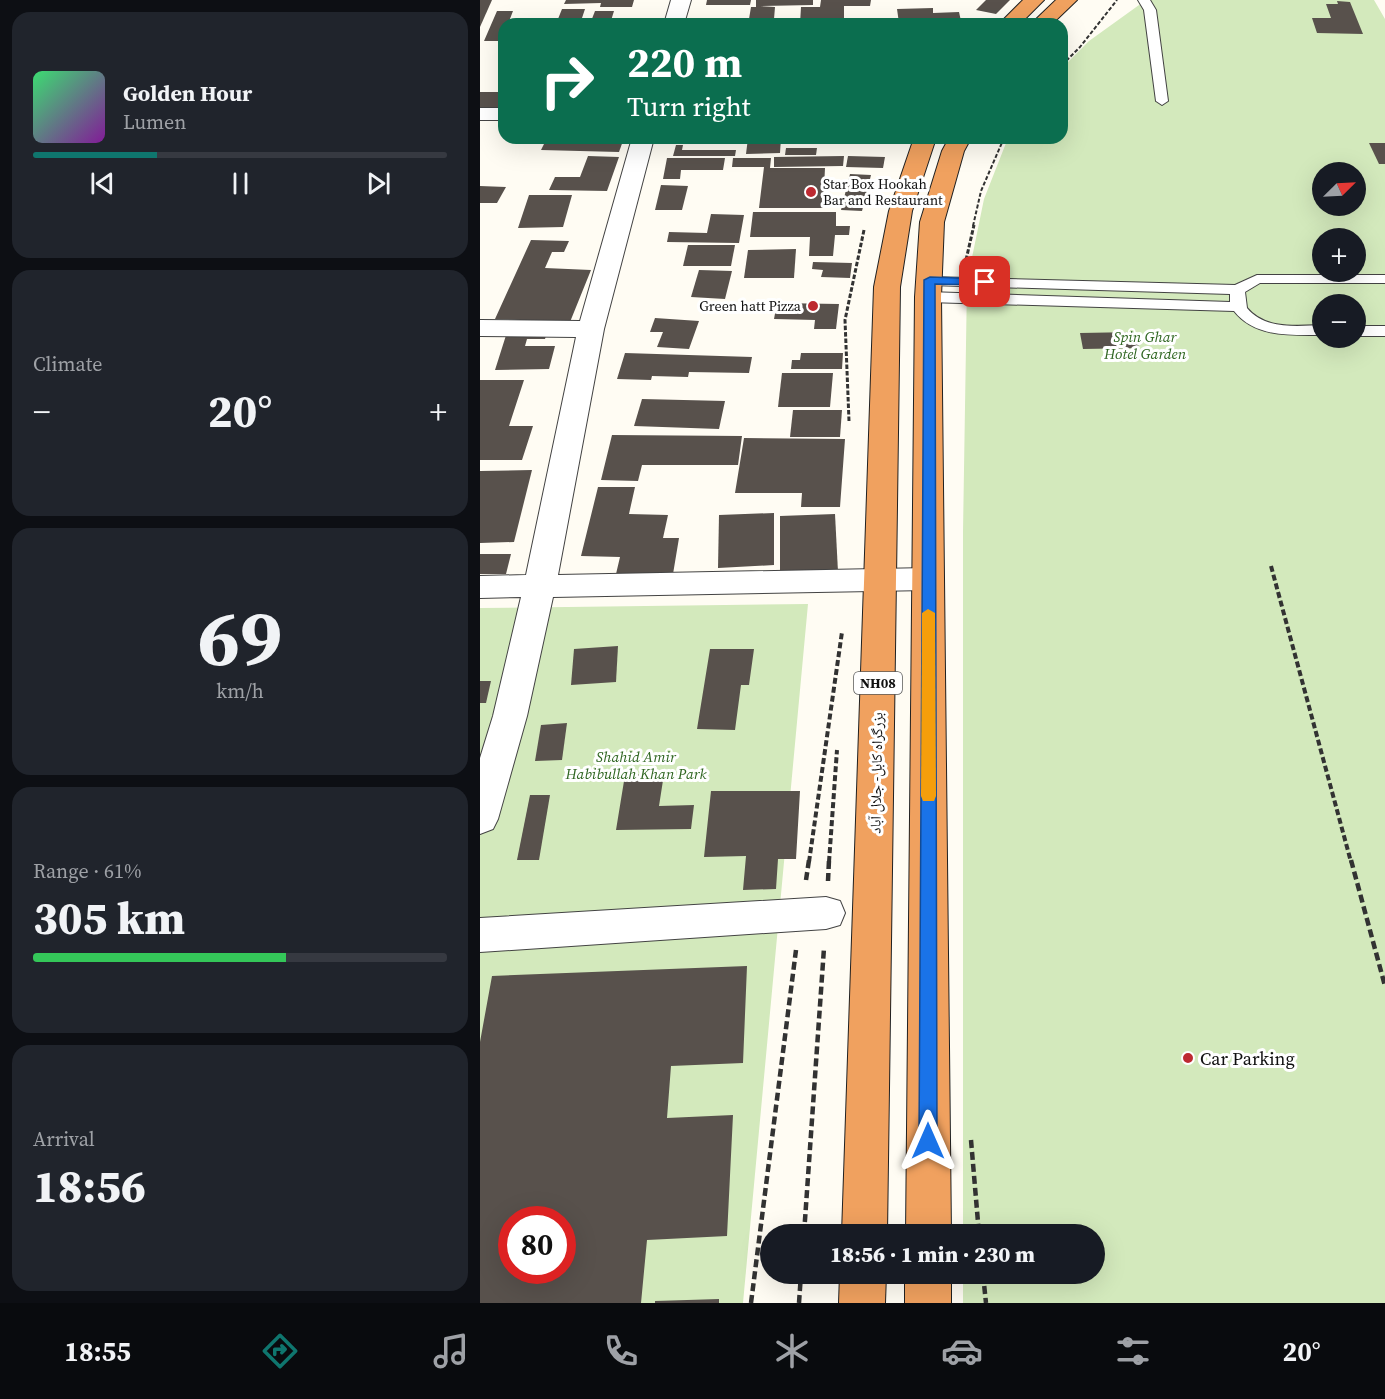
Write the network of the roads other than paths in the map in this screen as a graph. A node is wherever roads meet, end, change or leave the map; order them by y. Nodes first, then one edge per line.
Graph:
1 (681, 0) edge
2 (1034, 0) edge
3 (1067, 0) edge
4 (1144, 0) edge
5 (676, 18) edge
6 (1015, 18) edge
7 (1048, 18) edge
8 (1162, 101) dead end
9 (480, 114) edge
10 (498, 114) edge
11 (641, 144) edge
12 (922, 144) edge
13 (956, 144) edge
14 (1385, 279) edge
15 (929, 289) junction
16 (1238, 290) junction
17 (1239, 307) junction
18 (480, 328) edge
19 (591, 329) junction
20 (1312, 330) edge
21 (1366, 331) edge
22 (1385, 331) edge
23 (928, 579) junction
24 (865, 580) junction
25 (540, 586) junction
26 (480, 587) edge
27 (480, 819) edge
28 (813, 914) road end
29 (480, 935) edge
30 (864, 1224) edge
31 (928, 1224) edge
32 (863, 1284) edge
33 (928, 1284) edge
34 (862, 1303) edge
35 (928, 1303) edge

1 - 5 street
2 - 6 highway
3 - 7 highway
4 - 8 lane
9 - 10 street
11 - 19 street
12 - 24 highway, بزرگراه کابل- جلال آباد / NH08
13 - 15 highway
14 - 16 lane
15 - 16 lane
15 - 17 lane
15 - 23 highway
16 - 17 lane
17 - 20 lane
18 - 19 street
19 - 25 street
21 - 22 lane
23 - 24 street
23 - 31 highway
24 - 25 street
24 - 30 highway, بزرگراه کابل- جلال آباد / NH08
25 - 26 street
25 - 27 street
28 - 29 street
32 - 34 highway
33 - 35 highway

